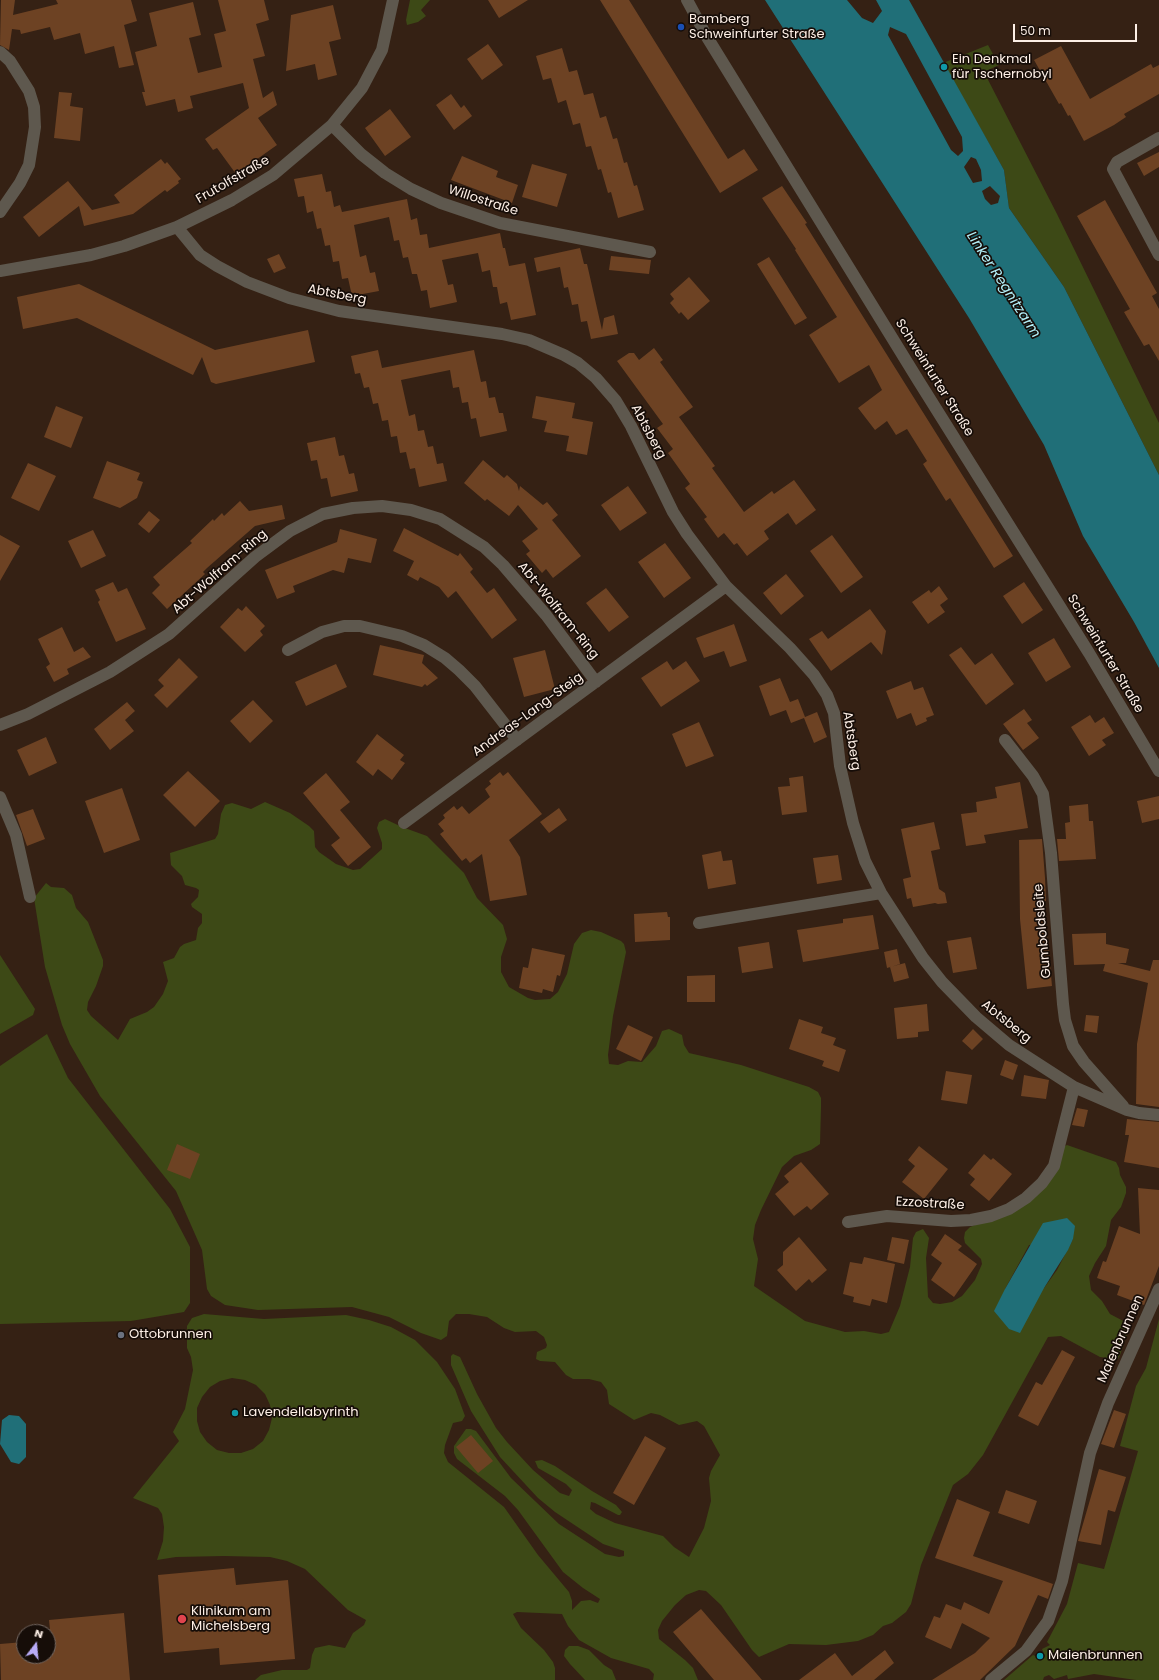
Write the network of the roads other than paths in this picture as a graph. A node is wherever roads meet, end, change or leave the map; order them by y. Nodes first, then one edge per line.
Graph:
1 (393, 0) edge
2 (687, 0) edge
3 (0, 52) edge
4 (332, 125) junction
5 (1159, 138) edge
6 (0, 212) edge
7 (177, 227) junction
8 (650, 252) dead end
9 (1159, 256) edge
10 (0, 271) edge
11 (726, 586) junction
12 (288, 650) dead end
13 (596, 682) junction
14 (0, 724) edge
15 (517, 740) junction
16 (1005, 740) dead end
17 (1159, 771) edge
18 (0, 797) edge
19 (404, 823) dead end
20 (881, 893) junction
21 (30, 897) dead end
22 (699, 923) dead end
23 (1074, 1087) junction
24 (1127, 1110) junction
25 (1159, 1114) edge
26 (848, 1222) dead end
27 (1159, 1289) edge
28 (991, 1680) edge

1 - 4 street, Frutolfstraße
2 - 17 street, Schweinfurter Straße
3 - 6 street
4 - 7 street, Frutolfstraße
4 - 8 street, Willostraße
5 - 9 street
7 - 10 street, Frutolfstraße
7 - 11 street, Abtsberg
11 - 13 street, Andreas-Lang-Steig
11 - 20 street, Abtsberg
12 - 15 street
13 - 14 street, Abt-Wolfram-Ring
13 - 15 street, Andreas-Lang-Steig
15 - 19 street, Andreas-Lang-Steig
16 - 24 street, Gumboldsleite
18 - 21 street
20 - 22 street
20 - 23 street, Abtsberg
23 - 24 street, Abtsberg
23 - 26 street, Ezzostraße
24 - 25 street, Abtsberg
27 - 28 street, Maienbrunnen

